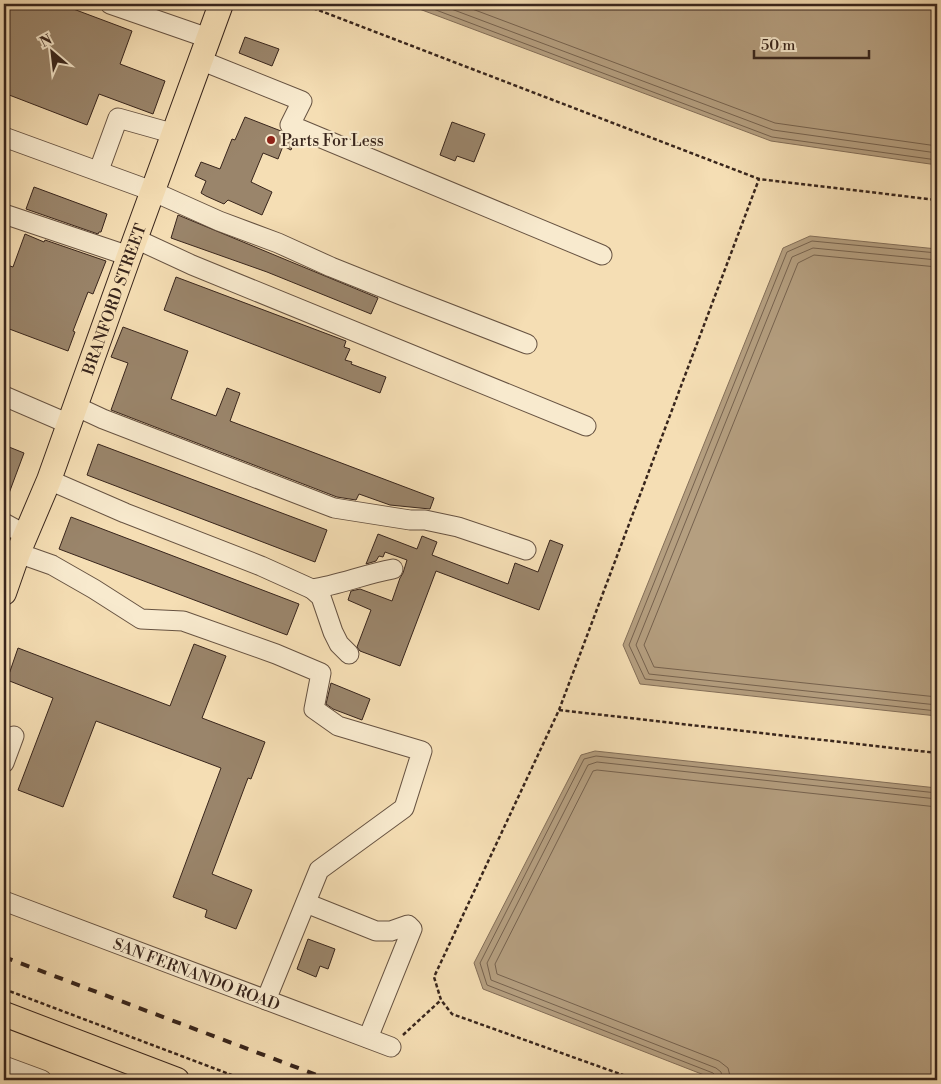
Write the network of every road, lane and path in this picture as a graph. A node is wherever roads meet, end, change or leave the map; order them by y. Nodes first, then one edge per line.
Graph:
1 (110, 4) edge
2 (221, 4) edge
3 (308, 4) edge
4 (208, 38) junction
5 (200, 60) junction
6 (174, 134) junction
7 (4, 137) edge
8 (99, 170) junction
9 (759, 179) junction
10 (152, 190) junction
11 (937, 200) edge
12 (4, 214) edge
13 (132, 248) junction
14 (602, 255) dead end
15 (527, 344) dead end
16 (4, 396) edge
17 (72, 415) junction
18 (586, 426) dead end
19 (49, 480) junction
20 (4, 523) edge
21 (22, 544) junction
22 (526, 550) dead end
23 (392, 569) dead end
24 (312, 589) junction
25 (4, 593) edge
26 (349, 654) dead end
27 (559, 710) junction
28 (14, 736) dead end
29 (937, 753) edge
30 (4, 763) edge
31 (4, 901) edge
32 (306, 903) junction
33 (4, 989) edge
34 (266, 1000) junction
35 (441, 1000) junction
36 (4, 1014) edge
37 (368, 1038) junction
38 (391, 1047) joint
39 (4, 1066) edge
40 (42, 1080) edge
41 (177, 1080) edge
42 (245, 1080) edge
43 (637, 1080) edge

1 - 4 street
2 - 4 main road, BRANFORD STREET
3 - 9 path
4 - 5 main road, BRANFORD STREET
5 - 6 main road, BRANFORD STREET
5 - 14 street
6 - 8 street
6 - 10 main road, BRANFORD STREET
7 - 8 street
8 - 10 street
9 - 11 path
9 - 27 path
10 - 13 main road, BRANFORD STREET
10 - 15 street
12 - 13 street
13 - 17 main road, BRANFORD STREET
13 - 18 street
16 - 17 street
17 - 19 main road, BRANFORD STREET
17 - 22 street
19 - 21 main road, BRANFORD STREET
19 - 24 street
20 - 21 street
21 - 25 main road, BRANFORD STREET
21 - 32 street
23 - 24 street
24 - 26 street
27 - 29 path
27 - 35 path
28 - 30 street
31 - 34 street, SAN FERNANDO ROAD
32 - 34 street
32 - 37 street
33 - 42 path
34 - 37 street, SAN FERNANDO ROAD
35 - 38 path
35 - 43 path
36 - 41 main road
37 - 38 street, SAN FERNANDO ROAD
39 - 40 street

